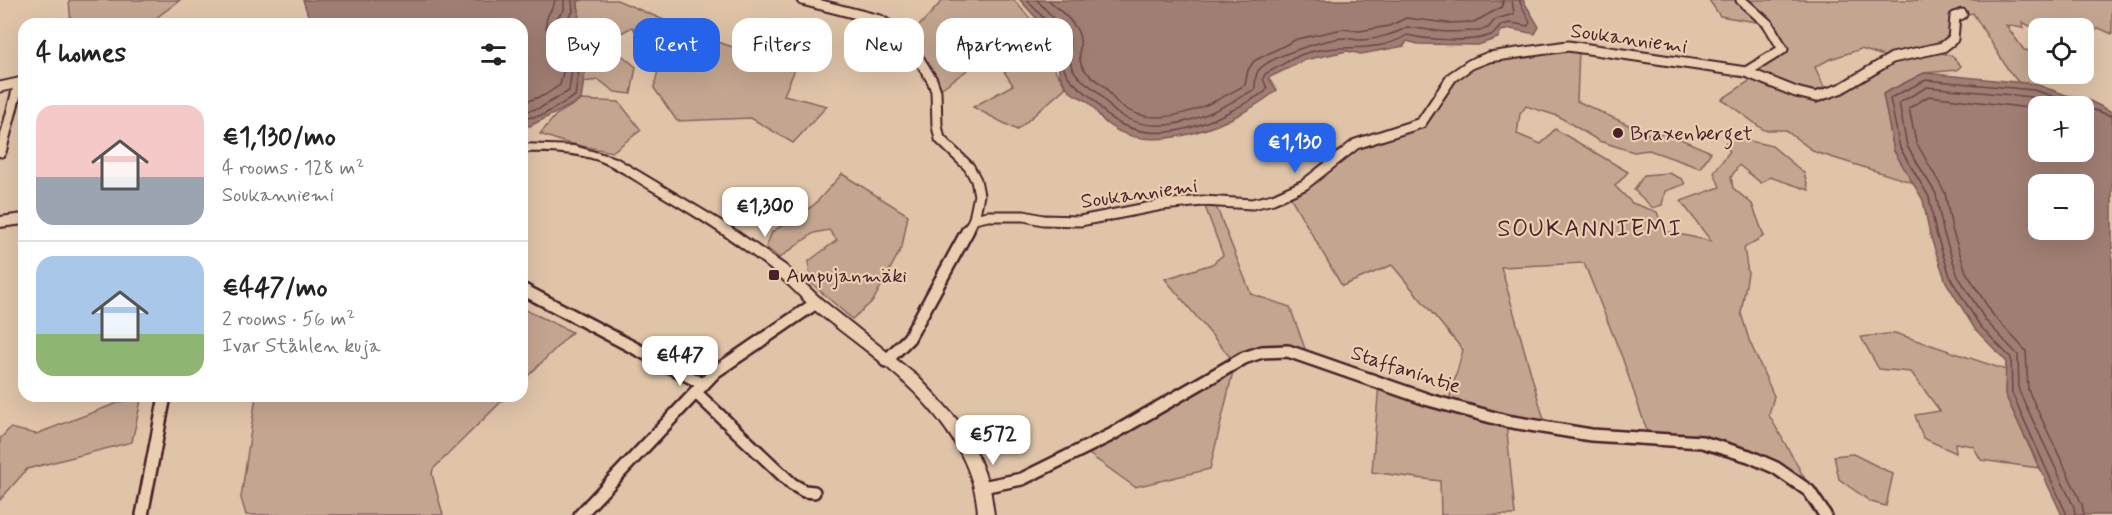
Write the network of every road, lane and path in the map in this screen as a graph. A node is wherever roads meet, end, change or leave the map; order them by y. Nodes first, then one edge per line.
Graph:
1 (802, 0) edge
2 (1741, 0) edge
3 (1962, 14) dead end
4 (1746, 72) junction
5 (18, 83) edge
6 (0, 87) edge
7 (18, 92) edge
8 (528, 148) edge
9 (1, 152) edge
10 (974, 219) junction
11 (18, 220) edge
12 (0, 222) edge
13 (528, 292) edge
14 (816, 303) junction
15 (886, 361) junction
16 (699, 388) junction
17 (164, 402) edge
18 (982, 487) junction
19 (814, 492) dead end
20 (142, 515) edge
21 (580, 515) edge
22 (986, 515) edge
23 (1826, 515) edge

1 - 10 street
2 - 4 street
3 - 4 street, Soukanniemi
4 - 10 street, Soukanniemi
5 - 6 street
7 - 9 street
8 - 14 street
10 - 15 street
11 - 12 street
13 - 16 street
14 - 15 street
14 - 16 street
15 - 18 street
16 - 19 street
16 - 21 street
17 - 20 street
18 - 22 street
18 - 23 street, Staffanintie

